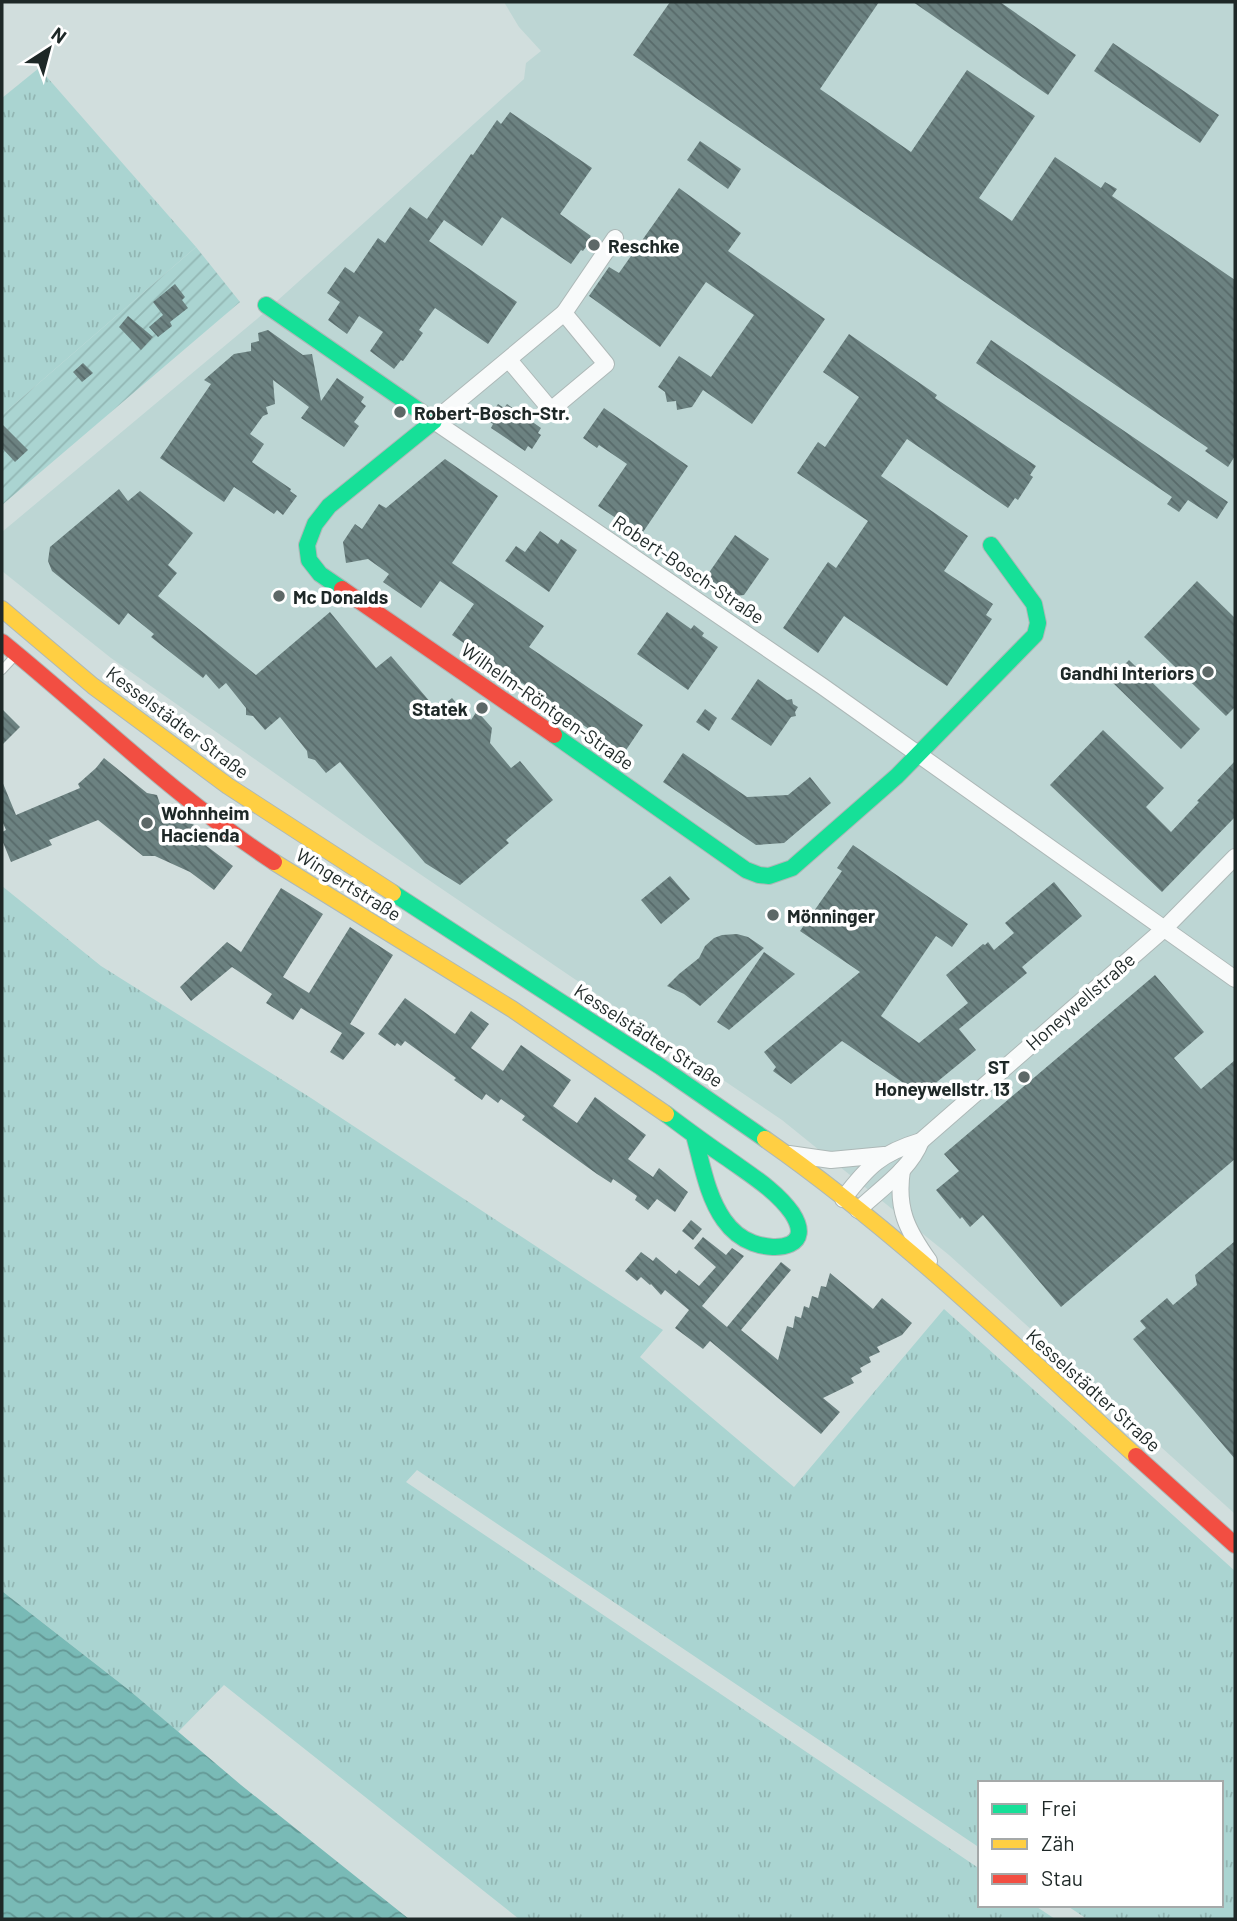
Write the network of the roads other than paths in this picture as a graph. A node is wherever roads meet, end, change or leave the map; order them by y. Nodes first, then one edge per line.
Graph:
1 (615, 238) dead end
2 (266, 305) dead end
3 (564, 313) junction
4 (509, 360) junction
5 (434, 421) junction
6 (991, 545) dead end
7 (2, 609) edge
8 (2, 642) edge
9 (17, 654) junction
10 (2, 670) edge
11 (919, 753) junction
12 (1235, 857) edge
13 (1164, 929) junction
14 (1235, 978) edge
15 (694, 1135) junction
16 (921, 1141) junction
17 (785, 1153) junction
18 (884, 1155) junction
19 (902, 1170) junction
20 (843, 1199) junction
21 (858, 1210) junction
22 (945, 1283) junction
23 (1235, 1545) edge

1 - 3 street
2 - 5 street, Robert-Bosch-Straße
3 - 4 street
3 - 4 street
4 - 5 street
5 - 11 street, Robert-Bosch-Straße
5 - 11 street, Wilhelm-Röntgen-Straße
6 - 11 street
7 - 17 street, Kesselstädter Straße
8 - 9 street, Wingertstraße
9 - 10 lane
9 - 15 street, Wingertstraße
11 - 13 street, Robert-Bosch-Straße
12 - 13 street, Honeywellstraße
13 - 14 street, Robert-Bosch-Straße
13 - 16 street, Honeywellstraße
15 - 15 street, Wingertstraße
16 - 18 street, Honeywellstraße
16 - 19 street, Honeywellstraße
17 - 18 street, Honeywellstraße
17 - 20 street, Kesselstädter Straße
18 - 20 street, Honeywellstraße
19 - 21 street, Honeywellstraße
19 - 22 street
20 - 21 street, Kesselstädter Straße
21 - 22 street, Kesselstädter Straße
22 - 23 street, Kesselstädter Straße

